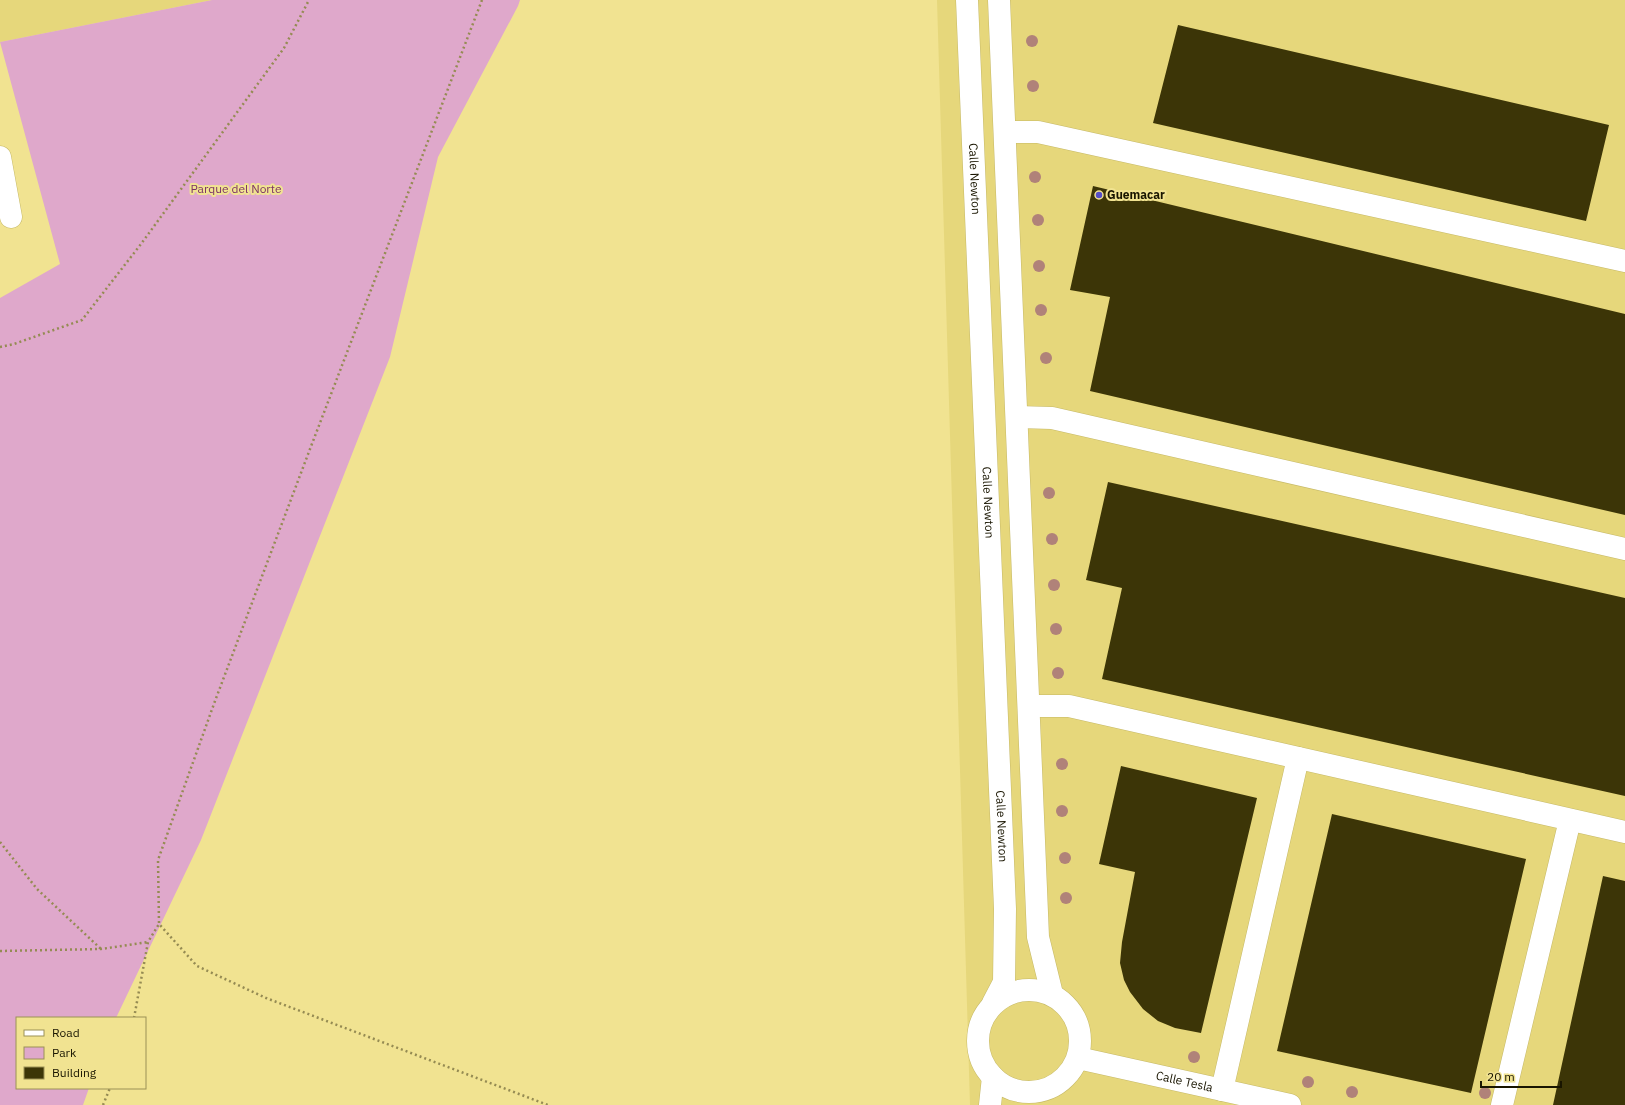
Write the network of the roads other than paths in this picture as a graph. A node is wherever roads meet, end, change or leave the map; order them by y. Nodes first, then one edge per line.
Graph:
1 (968, 0) edge
2 (999, 0) edge
3 (1005, 132) junction
4 (0, 157) edge
5 (11, 217) dead end
6 (1625, 261) edge
7 (1017, 417) junction
8 (1625, 549) edge
9 (1029, 706) junction
10 (1298, 758) junction
11 (1570, 820) junction
12 (1625, 832) edge
13 (1052, 994) junction
14 (993, 1003) junction
15 (1078, 1058) junction
16 (993, 1077) junction
17 (1222, 1090) junction
18 (1036, 1098) edge
19 (990, 1105) edge
20 (1290, 1105) edge
21 (1502, 1105) edge

1 - 14 street, Calle Newton
2 - 3 street
3 - 6 street
3 - 7 street
4 - 5 street
7 - 8 street
7 - 9 street
9 - 10 street
9 - 13 street
10 - 11 street
10 - 17 street
11 - 12 street
11 - 21 street
13 - 14 street
13 - 15 street
14 - 16 street
15 - 17 street, Calle Tesla
15 - 18 street
16 - 18 street
16 - 19 street
17 - 20 street, Calle Tesla

